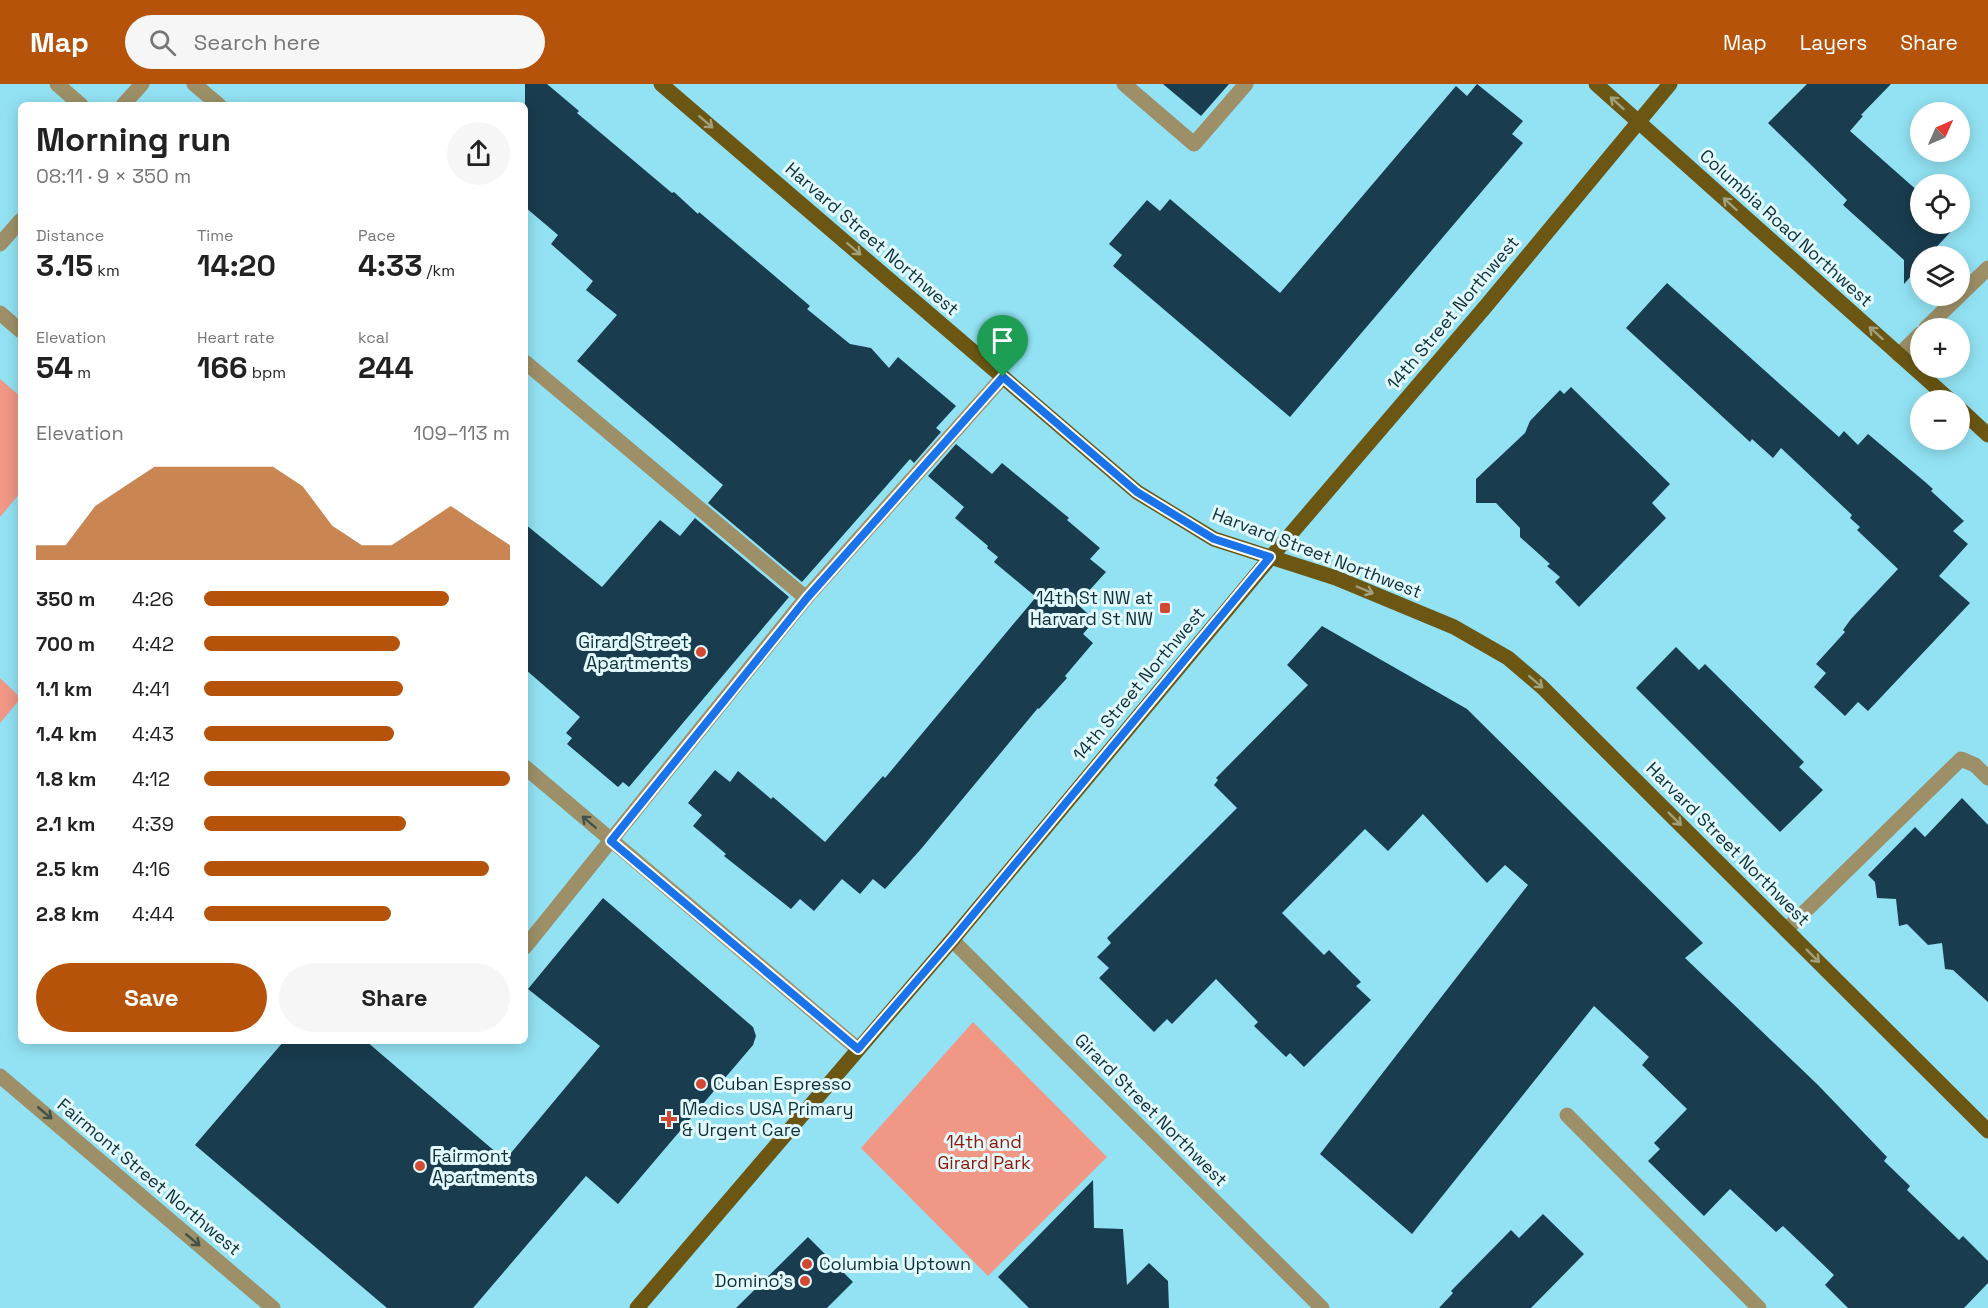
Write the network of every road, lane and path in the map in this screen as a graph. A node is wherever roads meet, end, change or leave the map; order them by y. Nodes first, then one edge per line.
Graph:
1 (57, 84) edge
2 (142, 84) edge
3 (194, 84) edge
4 (661, 84) edge
5 (1124, 84) edge
6 (1246, 84) edge
7 (1596, 84) edge
8 (1670, 84) edge
9 (78, 102) edge
10 (126, 102) edge
11 (215, 102) edge
12 (1638, 121) junction
13 (18, 223) edge
14 (0, 244) edge
15 (1988, 268) edge
16 (0, 313) edge
17 (1936, 318) edge
18 (18, 328) edge
19 (1910, 344) edge
20 (1899, 355) junction
21 (528, 365) edge
22 (1003, 377) junction
23 (1939, 390) edge
24 (1970, 418) edge
25 (1988, 435) edge
26 (1270, 557) junction
27 (807, 598) junction
28 (528, 770) edge
29 (1988, 778) edge
30 (611, 841) junction
31 (1786, 930) junction
32 (952, 940) junction
33 (528, 943) edge
34 (858, 1049) junction
35 (0, 1076) edge
36 (1567, 1115) dead end
37 (1988, 1131) edge
38 (273, 1308) edge
39 (637, 1308) edge
40 (1322, 1308) edge
41 (1759, 1308) edge

1 - 9 street
2 - 10 street
3 - 11 street
4 -> 22 main road, Harvard Street Northwest
5 - 6 street
12 -> 7 main road, Columbia Road Northwest
8 - 12 main road, 14th Street Northwest
20 -> 12 main road, Columbia Road Northwest
12 - 26 main road, 14th Street Northwest
13 - 14 street
15 - 17 street
16 - 18 street
19 - 20 street
20 - 23 main road, Columbia Road Northwest
21 - 27 street
22 - 26 main road, Harvard Street Northwest
22 - 27 street
24 - 25 main road
26 -> 31 main road, Harvard Street Northwest
26 - 32 main road, 14th Street Northwest
27 - 30 street
30 -> 28 street
29 - 31 street
30 - 33 street
30 - 34 street
31 -> 37 main road, Harvard Street Northwest
32 - 34 main road, 14th Street Northwest
32 - 40 street, Girard Street Northwest
34 - 39 main road, 14th Street Northwest
35 -> 38 street, Fairmont Street Northwest
36 - 41 street

